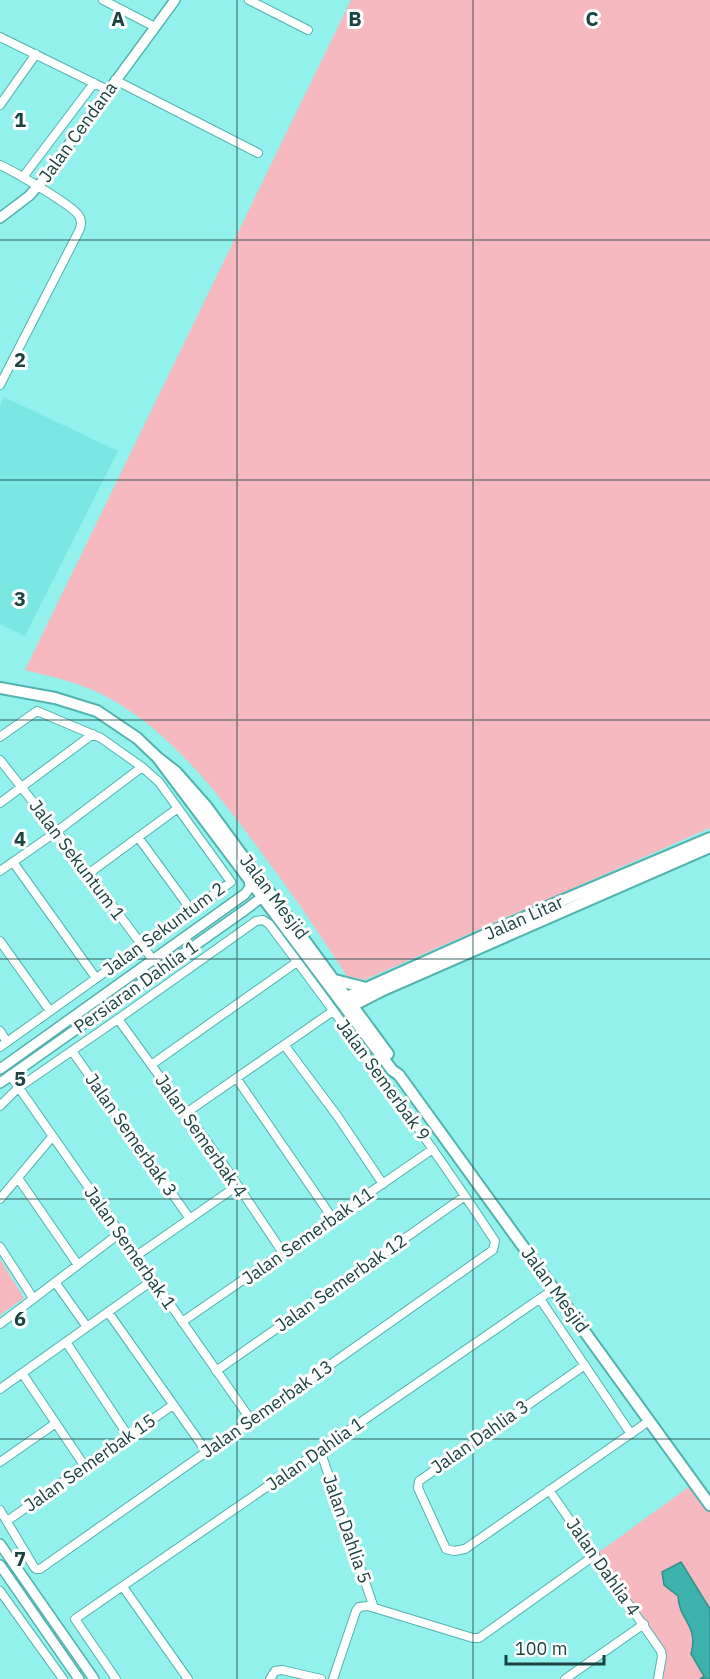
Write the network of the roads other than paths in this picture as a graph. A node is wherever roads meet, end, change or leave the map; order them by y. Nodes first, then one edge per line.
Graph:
1 (102, 0) edge
2 (175, 0) edge
3 (249, 0) edge
4 (155, 27) junction
5 (308, 30) dead end
6 (0, 37) edge
7 (36, 54) junction
8 (116, 80) junction
9 (94, 83) junction
10 (108, 90) junction
11 (0, 105) edge
12 (258, 153) dead end
13 (0, 165) edge
14 (23, 177) junction
15 (38, 187) junction
16 (0, 218) edge
17 (0, 385) edge
18 (0, 688) edge
19 (93, 734) junction
20 (0, 737) edge
21 (158, 758) junction
22 (0, 760) edge
23 (142, 767) junction
24 (22, 788) junction
25 (0, 803) edge
26 (178, 808) junction
27 (56, 832) junction
28 (138, 837) junction
29 (710, 838) edge
30 (710, 847) edge
31 (13, 862) junction
32 (0, 871) edge
33 (88, 874) junction
34 (249, 878) junction
35 (264, 891) junction
36 (236, 899) junction
37 (189, 907) dead end
38 (244, 910) junction
39 (0, 941) edge
40 (142, 945) junction
41 (153, 960) junction
42 (297, 962) junction
43 (96, 978) junction
44 (335, 980) junction
45 (366, 988) junction
46 (376, 994) junction
47 (346, 1003) junction
48 (50, 1011) junction
49 (333, 1011) junction
50 (118, 1019) junction
51 (364, 1020) junction
52 (0, 1031) edge
53 (7, 1042) junction
54 (285, 1046) junction
55 (0, 1047) edge
56 (72, 1051) junction
57 (151, 1065) junction
58 (0, 1069) edge
59 (10, 1075) junction
60 (399, 1075) junction
61 (237, 1079) junction
62 (0, 1083) edge
63 (18, 1088) junction
64 (0, 1106) edge
65 (186, 1113) junction
66 (52, 1137) junction
67 (433, 1149) junction
68 (18, 1178) junction
69 (383, 1184) junction
70 (237, 1186) junction
71 (465, 1196) junction
72 (0, 1198) edge
73 (190, 1219) junction
74 (333, 1219) junction
75 (120, 1233) junction
76 (495, 1245) joint
77 (0, 1247) edge
78 (283, 1253) junction
79 (136, 1256) junction
80 (78, 1265) junction
81 (153, 1280) junction
82 (54, 1282) junction
83 (554, 1289) junction
84 (33, 1298) junction
85 (540, 1299) junction
86 (108, 1312) junction
87 (182, 1322) junction
88 (0, 1324) edge
89 (87, 1327) junction
90 (66, 1342) junction
91 (585, 1365) junction
92 (216, 1371) junction
93 (22, 1373) junction
94 (0, 1389) edge
95 (173, 1405) junction
96 (250, 1420) junction
97 (649, 1421) junction
98 (56, 1423) junction
99 (631, 1434) junction
100 (129, 1437) junction
101 (321, 1450) junction
102 (206, 1451) junction
103 (0, 1462) edge
104 (86, 1468) junction
105 (549, 1490) junction
106 (710, 1505) edge
107 (0, 1510) edge
108 (7, 1521) junction
109 (0, 1544) edge
110 (595, 1555) junction
111 (0, 1565) edge
112 (123, 1587) junction
113 (0, 1591) edge
114 (374, 1608) junction
115 (644, 1624) junction
116 (63, 1679) edge
117 (79, 1679) edge
118 (93, 1679) edge
119 (116, 1679) edge
120 (188, 1679) edge
121 (270, 1679) edge
122 (321, 1679) edge
123 (333, 1679) edge
124 (565, 1679) edge
125 (658, 1679) edge

1 - 4 street
2 - 4 street, Jalan Cendana
3 - 5 street
4 - 8 street, Jalan Cendana
6 - 7 street
7 - 9 street
7 - 11 street
8 - 10 street, Jalan Cendana
8 - 12 street
9 - 10 street
9 - 14 street
10 - 15 street, Jalan Cendana
13 - 14 street
14 - 15 street
15 - 16 street, Jalan Cendana
15 - 17 street
18 - 21 main road, Jalan Mesjid
19 - 20 street, Jalan Sekuntum 2
19 - 23 street, Jalan Sekuntum 2
19 - 24 street
21 - 34 main road, Jalan Mesjid
21 - 35 main road, Jalan Mesjid
22 - 24 street, Jalan Sekuntum 1
23 - 26 street, Jalan Sekuntum 2
23 - 27 street
24 - 25 street
24 - 27 street, Jalan Sekuntum 1
26 - 28 street
26 - 40 street, Jalan Sekuntum 2
27 - 31 street
27 - 33 street, Jalan Sekuntum 1
28 - 33 street
28 - 37 street
29 - 45 main road, Jalan Litar
30 - 46 main road, Jalan Litar
31 - 32 street
31 - 43 street
33 - 40 street, Jalan Sekuntum 1
34 - 35 main road, Jalan Mesjid
34 - 36 street, Persiaran Dahlia 1
35 - 38 street, Persiaran Dahlia 1
35 - 44 main road, Jalan Mesjid
35 - 47 main road, Jalan Mesjid
36 - 38 street
36 - 41 street, Persiaran Dahlia 1
38 - 59 street, Persiaran Dahlia 1
39 - 48 street
40 - 41 street, Jalan Sekuntum 1
40 - 43 street, Jalan Sekuntum 2
41 - 58 street, Persiaran Dahlia 1
42 - 49 street, Jalan Semerbak 9
42 - 50 street, Jalan Semerbak 9
42 - 57 street
43 - 48 street, Jalan Sekuntum 2
44 - 45 main road
44 - 47 main road, Jalan Mesjid
45 - 47 main road, Jalan Litar
46 - 47 main road, Jalan Litar
46 - 51 main road
47 - 51 main road, Jalan Mesjid
47 - 60 main road, Jalan Mesjid
48 - 53 street, Jalan Sekuntum 2
49 - 54 street
49 - 67 street, Jalan Semerbak 9
50 - 56 street
50 - 57 street, Jalan Semerbak 4
51 - 60 main road, Jalan Mesjid
52 - 53 street
53 - 55 street, Jalan Sekuntum 2
54 - 61 street
54 - 69 street
56 - 63 street
56 - 73 street, Jalan Semerbak 3
57 - 65 street, Jalan Semerbak 4
59 - 62 street, Persiaran Dahlia 1
59 - 63 street, Jalan Semerbak 1
60 - 83 main road, Jalan Mesjid
61 - 65 street
61 - 74 street
63 - 64 street
63 - 66 street, Jalan Semerbak 1
65 - 70 street, Jalan Semerbak 4
66 - 68 street
66 - 75 street, Jalan Semerbak 1
67 - 69 street, Jalan Semerbak 11
67 - 71 street, Jalan Semerbak 9
68 - 72 street
68 - 80 street
69 - 74 street, Jalan Semerbak 11
70 - 73 street
70 - 78 street, Jalan Semerbak 4
71 - 76 street, Jalan Semerbak 9
71 - 92 street, Jalan Semerbak 12
73 - 79 street
74 - 78 street, Jalan Semerbak 11
75 - 79 street, Jalan Semerbak 1
75 - 80 street
76 - 96 street, Jalan Semerbak 13
77 - 84 street
78 - 87 street, Jalan Semerbak 11
79 - 81 street, Jalan Semerbak 1
80 - 82 street
81 - 86 street
81 - 87 street, Jalan Semerbak 1
82 - 84 street
82 - 89 street
83 - 85 street, Jalan Dahlia 1
83 - 97 main road, Jalan Mesjid
84 - 88 street
85 - 91 street
85 - 101 street, Jalan Dahlia 1
86 - 89 street
86 - 95 street
87 - 92 street, Jalan Semerbak 1
89 - 90 street
90 - 93 street
90 - 100 street
91 - 99 street
91 - 105 street, Jalan Dahlia 3
92 - 96 street, Jalan Semerbak 1
93 - 94 street
93 - 98 street
95 - 100 street, Jalan Semerbak 15
95 - 102 street
96 - 102 street, Jalan Semerbak 13
97 - 99 street
97 - 106 main road, Jalan Mesjid
98 - 103 street
98 - 104 street
99 - 105 street
100 - 104 street, Jalan Semerbak 15
101 - 112 street, Jalan Dahlia 1
101 - 114 street, Jalan Dahlia 5
102 - 108 street, Jalan Semerbak 13
104 - 108 street, Jalan Semerbak 15
105 - 110 street, Jalan Dahlia 4
107 - 108 street
109 - 118 street
110 - 114 street
110 - 115 street, Jalan Dahlia 4
111 - 117 street
112 - 119 street, Jalan Dahlia 1
112 - 120 street
113 - 116 street
114 - 123 street, Jalan Dahlia 5
115 - 124 street
115 - 125 street, Jalan Dahlia 4
121 - 122 street

